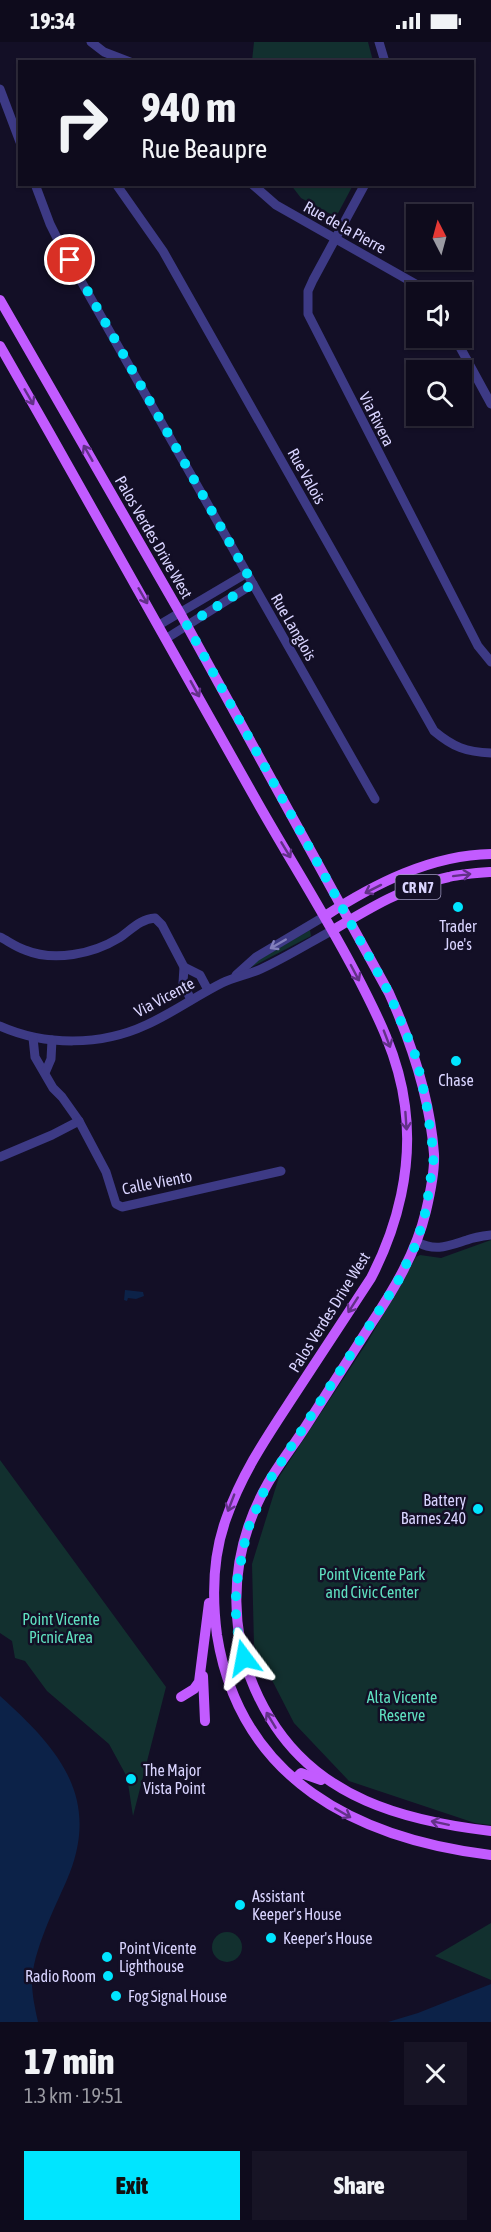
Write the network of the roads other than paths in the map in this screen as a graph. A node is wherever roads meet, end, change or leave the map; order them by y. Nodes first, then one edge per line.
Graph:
1 (91, 42) edge
2 (379, 42) edge
3 (125, 60) edge
4 (384, 60) edge
5 (0, 89) edge
6 (18, 137) edge
7 (37, 186) edge
8 (117, 186) edge
9 (254, 186) edge
10 (364, 186) edge
11 (336, 238) junction
12 (411, 282) edge
13 (0, 300) edge
14 (0, 346) edge
15 (460, 348) edge
16 (491, 404) edge
17 (247, 573) junction
18 (253, 584) junction
19 (180, 613) junction
20 (159, 625) junction
21 (187, 625) junction
22 (167, 638) junction
23 (491, 662) edge
24 (491, 753) edge
25 (375, 799) dead end
26 (491, 854) edge
27 (491, 872) edge
28 (342, 905) junction
29 (325, 916) junction
30 (350, 920) junction
31 (333, 930) junction
32 (0, 937) edge
33 (184, 967) junction
34 (234, 977) junction
35 (208, 990) junction
36 (191, 1000) junction
37 (0, 1026) edge
38 (33, 1038) junction
39 (52, 1040) junction
40 (45, 1072) junction
41 (79, 1121) junction
42 (0, 1157) edge
43 (281, 1171) dead end
44 (491, 1234) edge
45 (417, 1242) junction
46 (216, 1552) junction
47 (202, 1666) junction
48 (181, 1696) dead end
49 (205, 1721) dead end
50 (295, 1779) junction
51 (344, 1791) junction
52 (491, 1831) edge
53 (491, 1855) edge

1 - 3 street
2 - 4 street
5 - 6 street
7 - 17 street, Rue Langlois
8 - 24 street, Rue Valois
9 - 11 street, Rue de la Pierre
10 - 11 street, Via Rivera
11 - 12 street, Rue de la Pierre
11 - 23 street, Via Rivera
19 -> 13 main road, Palos Verdes Drive West
14 -> 20 main road, Palos Verdes Drive West
15 - 16 street
17 - 18 street, Rue Langlois
17 - 19 street
18 - 21 street
18 - 25 street, Rue Langlois
19 - 20 street
19 - 21 main road, Palos Verdes Drive West
20 - 22 main road, Palos Verdes Drive West
21 - 22 street
21 - 28 main road, Palos Verdes Drive West
22 -> 29 main road, Palos Verdes Drive West
26 -> 28 main road, CR N7
30 -> 27 main road, CR N7
28 - 29 main road, CR N7
28 - 30 main road, Palos Verdes Drive West
29 - 31 main road, Palos Verdes Drive West
29 -> 34 street, Via Vicente
30 - 31 main road, CR N7
30 - 45 main road, Palos Verdes Drive West
31 - 34 street, Via Vicente
31 -> 46 main road, Palos Verdes Drive West
32 - 33 street
33 - 35 street
33 - 36 street
34 - 35 street, Via Vicente
35 - 36 street, Via Vicente
36 - 39 street, Via Vicente
37 - 38 street, Via Vicente
38 - 39 street, Via Vicente
38 - 40 street, Calle Viento
39 - 40 street
40 - 41 street, Calle Viento
41 - 42 street
41 - 43 street, Calle Viento
44 - 45 street
51 -> 45 main road, Palos Verdes Drive West
46 - 47 main road
46 - 50 main road, Palos Verdes Drive West
47 - 48 main road
47 - 49 main road
50 - 51 main road
50 -> 53 main road, Palos Verdes Drive West
52 -> 51 main road

